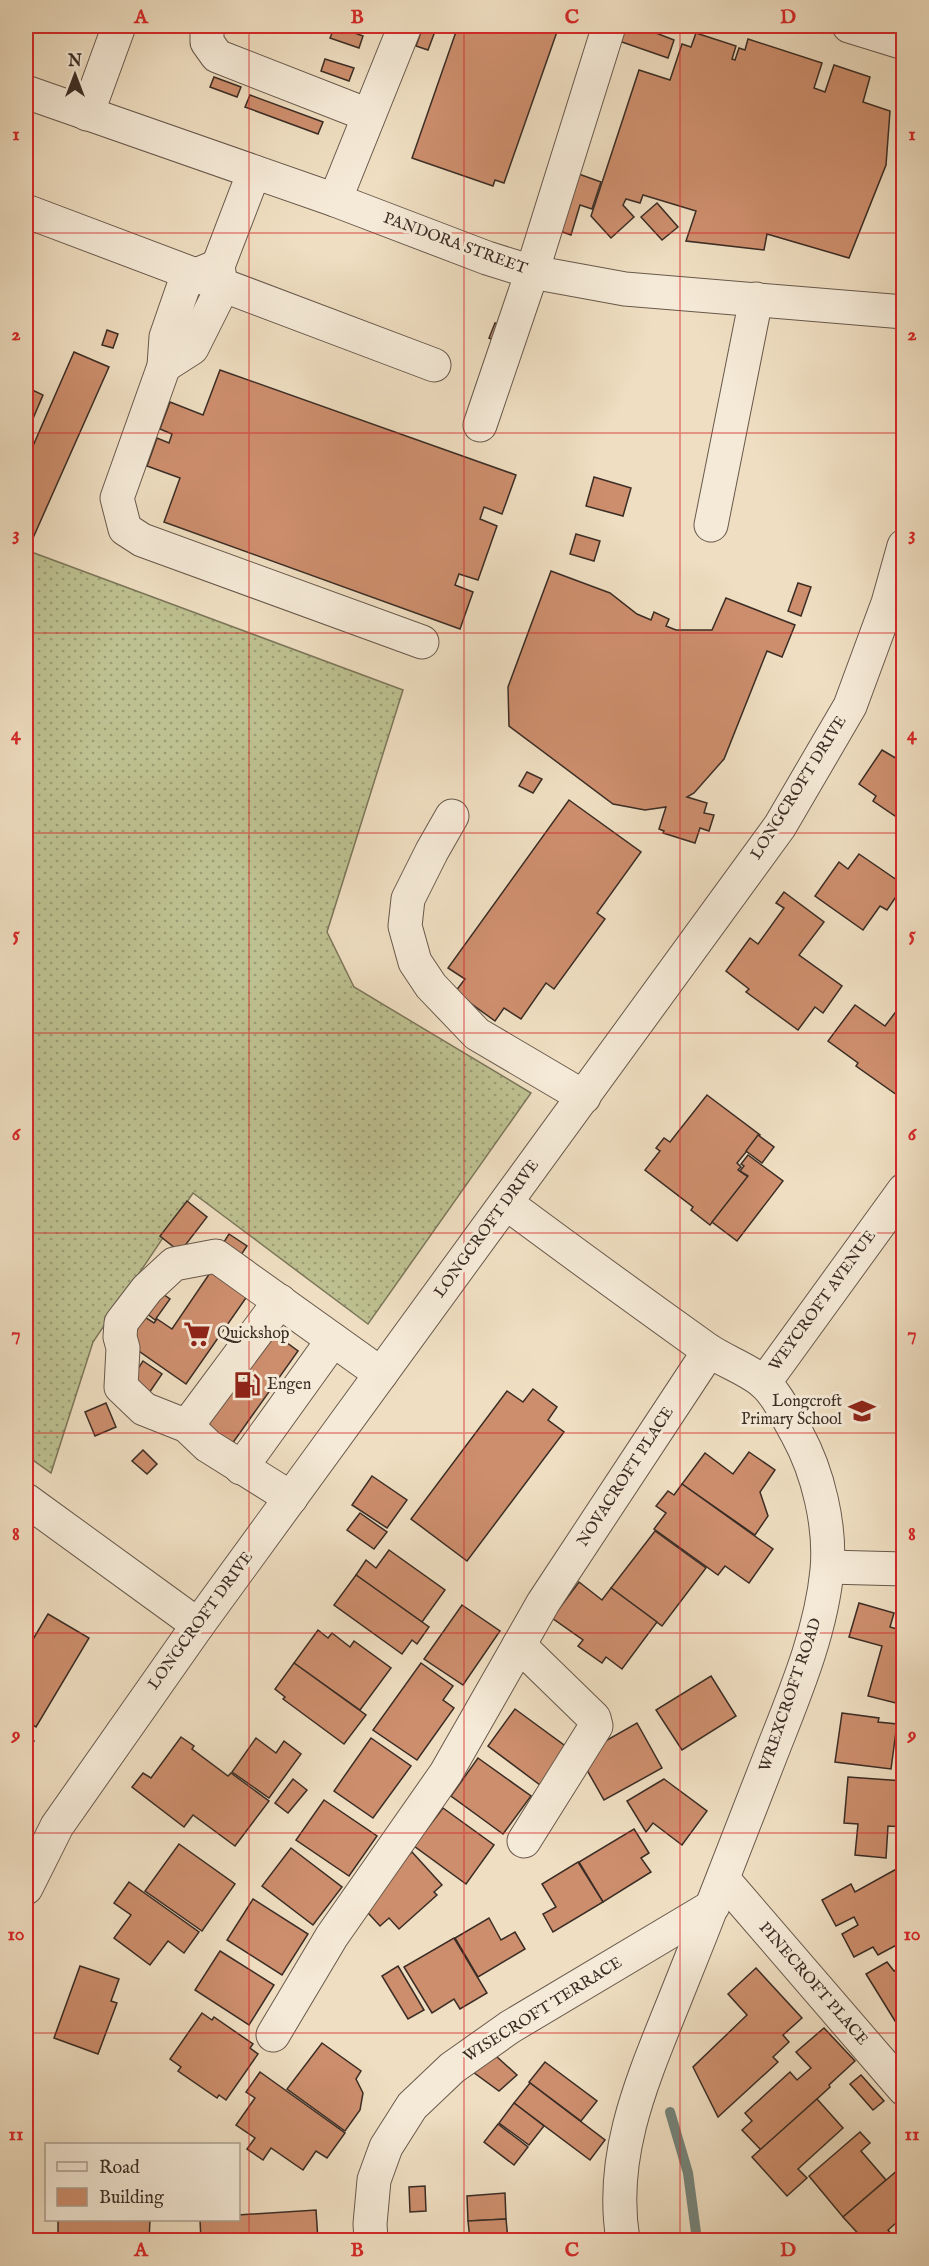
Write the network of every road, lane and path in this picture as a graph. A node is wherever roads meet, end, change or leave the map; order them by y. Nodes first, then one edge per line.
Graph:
1 (119, 26) edge
2 (207, 26) edge
3 (405, 26) edge
4 (609, 26) edge
5 (849, 26) edge
6 (903, 43) edge
7 (26, 92) edge
8 (87, 114) junction
9 (368, 115) junction
10 (254, 172) junction
11 (335, 200) junction
12 (26, 211) edge
13 (532, 272) junction
14 (212, 275) junction
15 (756, 299) junction
16 (903, 312) edge
17 (434, 365) dead end
18 (480, 425) dead end
19 (711, 525) dead end
20 (903, 546) edge
21 (422, 642) dead end
22 (452, 816) dead end
23 (584, 1096) junction
24 (903, 1190) edge
25 (506, 1203) junction
26 (280, 1301) junction
27 (333, 1340) junction
28 (709, 1351) junction
29 (381, 1374) junction
30 (764, 1383) junction
31 (187, 1426) junction
32 (241, 1468) junction
33 (291, 1498) junction
34 (26, 1500) edge
35 (828, 1567) junction
36 (903, 1569) edge
37 (198, 1625) junction
38 (519, 1645) junction
39 (524, 1841) dead end
40 (26, 1888) edge
41 (718, 1892) junction
42 (273, 2035) dead end
43 (903, 2089) edge
44 (371, 2241) edge
45 (623, 2241) edge

1 - 8 street
2 - 9 street
3 - 9 street
4 - 13 street
5 - 6 street
7 - 8 street, PANDORA STREET
8 - 10 street, PANDORA STREET
9 - 11 street
10 - 11 street, PANDORA STREET
10 - 14 street
11 - 13 street, PANDORA STREET
12 - 14 street
13 - 15 street, PANDORA STREET
13 - 18 street
14 - 17 street
14 - 21 street
15 - 16 street, PANDORA STREET
15 - 19 street
20 - 23 street, LONGCROFT DRIVE
22 - 23 street
23 - 25 street, LONGCROFT DRIVE
24 - 30 street, WEYCROFT AVENUE
25 - 28 street, WREXCROFT ROAD
25 - 29 street, LONGCROFT DRIVE
26 - 27 street
26 - 31 street
26 - 31 street
27 - 29 street
27 - 32 street
28 - 30 street, WREXCROFT ROAD
28 - 38 street, NOVACROFT PLACE
29 - 33 street, LONGCROFT DRIVE
30 - 35 street, WREXCROFT ROAD
31 - 32 street
32 - 33 street
33 - 37 street, LONGCROFT DRIVE
34 - 37 street
35 - 36 street
35 - 41 street, WREXCROFT ROAD
37 - 40 street, LONGCROFT DRIVE
38 - 39 street
38 - 42 street, NOVACROFT PLACE
41 - 43 street, PINECROFT PLACE
41 - 44 street, WISECROFT TERRACE
41 - 45 street, WREXCROFT ROAD

